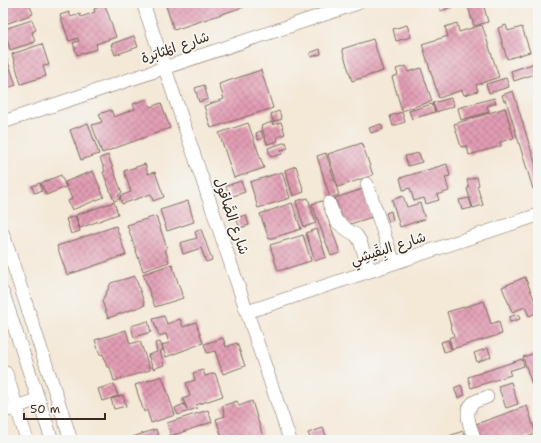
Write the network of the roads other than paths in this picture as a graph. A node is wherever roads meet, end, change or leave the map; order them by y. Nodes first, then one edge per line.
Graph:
1 (143, 3) edge
2 (358, 3) edge
3 (164, 68) junction
4 (3, 122) edge
5 (367, 184) dead end
6 (329, 203) dead end
7 (538, 215) edge
8 (3, 234) edge
9 (394, 263) junction
10 (370, 271) junction
11 (3, 293) edge
12 (247, 312) junction
13 (6, 373) dead end
14 (487, 397) dead end
15 (38, 399) junction
16 (16, 407) junction
17 (3, 412) edge
18 (27, 440) edge
19 (52, 440) edge
20 (71, 440) edge
21 (290, 440) edge
22 (475, 440) edge

1 - 3 street, شارع الصَّاقول
2 - 3 street, شارع المُثابَرة
3 - 4 street, شارع المُثابَرة
3 - 12 street, شارع الصَّاقول
5 - 9 street
6 - 10 street
7 - 9 street, شارع البِقَيشِي
8 - 20 street
9 - 10 street, شارع البِقَيشِي
10 - 12 street, شارع البِقَيشِي
11 - 15 street
12 - 21 street, شارع الصَّاقول
13 - 16 street
14 - 22 street
15 - 16 street
15 - 19 street
16 - 17 street
16 - 18 street

